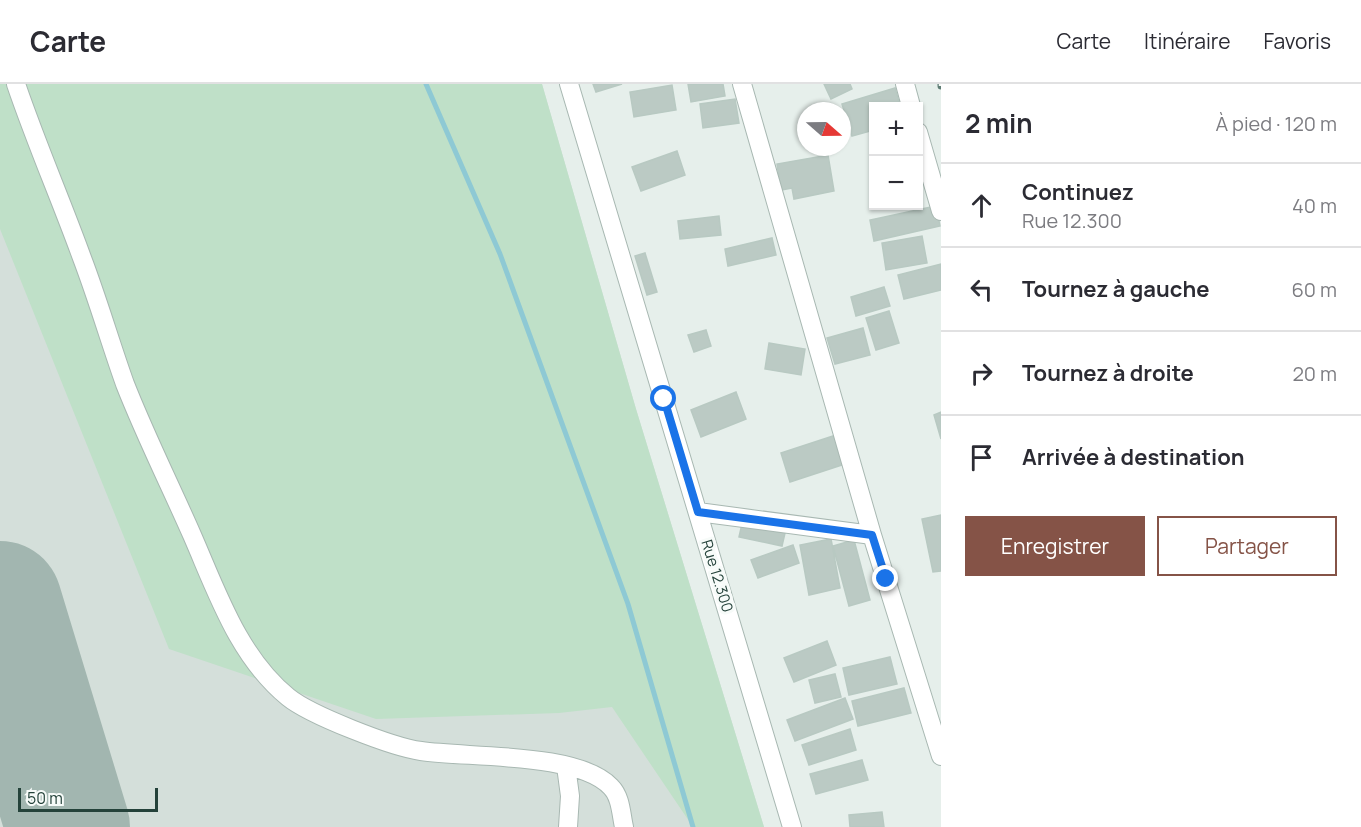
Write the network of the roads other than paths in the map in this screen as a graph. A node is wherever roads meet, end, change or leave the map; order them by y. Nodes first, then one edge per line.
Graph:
1 (16, 84) edge
2 (569, 84) edge
3 (742, 84) edge
4 (905, 84) edge
5 (910, 102) edge
6 (923, 149) edge
7 (941, 211) edge
8 (698, 512) junction
9 (872, 535) junction
10 (941, 756) edge
11 (566, 766) junction
12 (568, 827) edge
13 (624, 827) edge
14 (792, 827) edge

1 - 11 street
2 - 8 street, Rue 12.300
3 - 9 street
4 - 5 street
6 - 7 street
8 - 9 street
8 - 14 street, Rue 12.300
9 - 10 street
11 - 12 street
11 - 13 street

